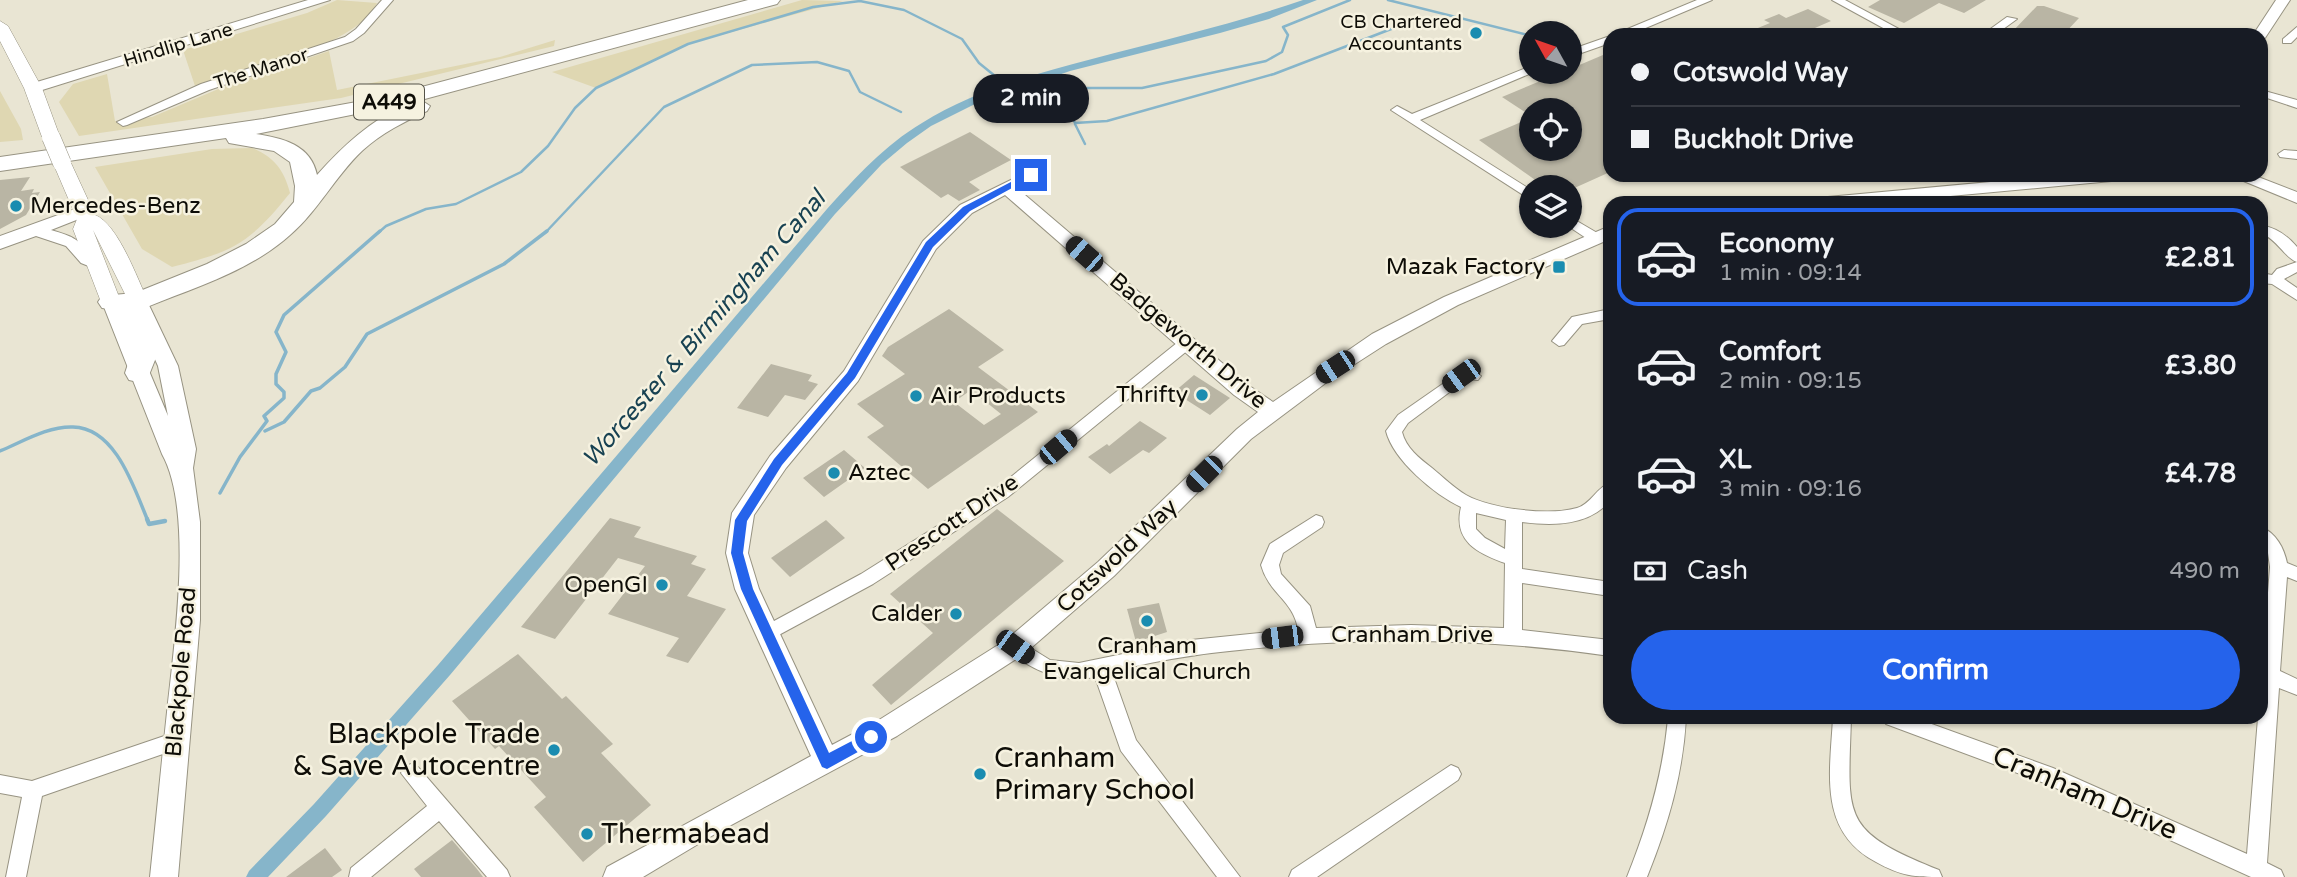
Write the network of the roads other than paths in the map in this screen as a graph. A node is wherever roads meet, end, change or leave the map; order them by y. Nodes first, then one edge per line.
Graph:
1 (323, 0) edge
2 (388, 0) edge
3 (741, 0) edge
4 (770, 0) edge
5 (1707, 0) edge
6 (1837, 0) edge
7 (2283, 0) edge
8 (2011, 19) dead end
9 (0, 26) edge
10 (1637, 28) edge
11 (1885, 28) edge
12 (1998, 28) edge
13 (2265, 28) edge
14 (2297, 30) edge
15 (2287, 41) dead end
16 (1603, 42) edge
17 (1582, 50) edge
18 (1519, 74) edge
19 (493, 76) junction
20 (33, 88) junction
21 (2268, 96) edge
22 (2297, 104) edge
23 (1397, 110) dead end
24 (1411, 119) junction
25 (122, 122) dead end
26 (51, 137) joint
27 (185, 138) junction
28 (0, 152) edge
29 (0, 164) edge
30 (1031, 175) dead end
31 (2046, 182) edge
32 (2256, 182) edge
33 (1007, 188) junction
34 (1519, 188) edge
35 (1893, 196) edge
36 (2297, 198) edge
37 (305, 204) junction
38 (85, 215) junction
39 (1582, 226) edge
40 (2268, 228) edge
41 (35, 234) junction
42 (1602, 234) edge
43 (0, 243) edge
44 (2297, 258) edge
45 (96, 263) junction
46 (2297, 267) edge
47 (2268, 279) edge
48 (2297, 295) edge
49 (138, 301) junction
50 (111, 302) junction
51 (1603, 315) edge
52 (1559, 341) dead end
53 (1188, 342) junction
54 (138, 373) junction
55 (1473, 376) dead end
56 (1273, 412) junction
57 (183, 468) junction
58 (1603, 498) edge
59 (1470, 504) junction
60 (1514, 513) junction
61 (1307, 522) dead end
62 (2268, 542) edge
63 (1513, 567) junction
64 (2288, 570) edge
65 (1603, 587) edge
66 (769, 632) junction
67 (1308, 635) junction
68 (1513, 636) junction
69 (1015, 647) junction
70 (1603, 647) edge
71 (1102, 669) junction
72 (2271, 676) junction
73 (2297, 687) edge
74 (1677, 724) edge
75 (1842, 724) edge
76 (1909, 724) edge
77 (176, 741) junction
78 (827, 762) junction
79 (411, 773) dead end
80 (1451, 774) dead end
81 (0, 784) edge
82 (32, 790) junction
83 (440, 808) junction
84 (2265, 872) edge
85 (358, 875) dead end
86 (16, 877) edge
87 (164, 877) edge
88 (500, 877) edge
89 (618, 877) edge
90 (1230, 877) edge
91 (1299, 877) edge
92 (1637, 877) edge
93 (1932, 877) edge

1 - 20 main road, Hindlip Lane
2 - 25 street, The Manor
3 - 28 highway, A449
4 - 19 highway, A449
5 - 10 street
6 - 11 street
7 - 13 main road
8 - 12 street
9 - 20 main road
14 - 15 street
16 - 17 street
18 - 24 street
19 - 27 highway, A449
19 - 37 highway
20 - 26 main road
21 - 22 street
23 - 24 street
24 - 34 street
26 - 38 main road, Blackpole Road, bridge
27 - 29 highway, A449
27 - 37 highway
30 - 33 main road
31 - 35 main road
32 - 36 main road
33 - 53 main road, Badgeworth Drive
33 - 66 main road
37 - 49 highway
38 - 41 main road
38 - 45 main road, Blackpole Road
38 - 49 main road, Blackpole Road
39 - 42 street
40 - 44 street
41 - 43 main road
41 - 45 main road
42 - 56 main road, Cotswold Way
45 - 50 main road, Blackpole Road
46 - 47 street
47 - 48 street
49 - 50 highway
49 - 54 highway
49 - 57 main road, Blackpole Road
50 - 54 main road, Blackpole Road
51 - 52 street
53 - 56 main road, Badgeworth Drive
53 - 66 street, Prescott Drive
54 - 57 main road, Blackpole Road
55 - 59 street
56 - 69 main road, Cotswold Way
57 - 77 main road, Blackpole Road
58 - 60 street
59 - 60 street
59 - 63 street
60 - 63 street
61 - 67 street
62 - 64 street
63 - 65 street
63 - 68 street
64 - 72 street
66 - 78 main road
67 - 68 street, Cranham Drive
67 - 71 street, Cranham Drive
68 - 70 street, Cranham Drive
69 - 71 street, Cranham Drive
69 - 78 main road, Cotswold Way
71 - 90 street
72 - 73 street
72 - 84 street
74 - 92 street
75 - 93 street
76 - 84 street, Cranham Drive
77 - 82 street
77 - 87 main road, Blackpole Road
78 - 89 main road, Cotswold Way
79 - 83 street
80 - 91 street
81 - 82 street
82 - 86 street
83 - 85 street
83 - 88 street

